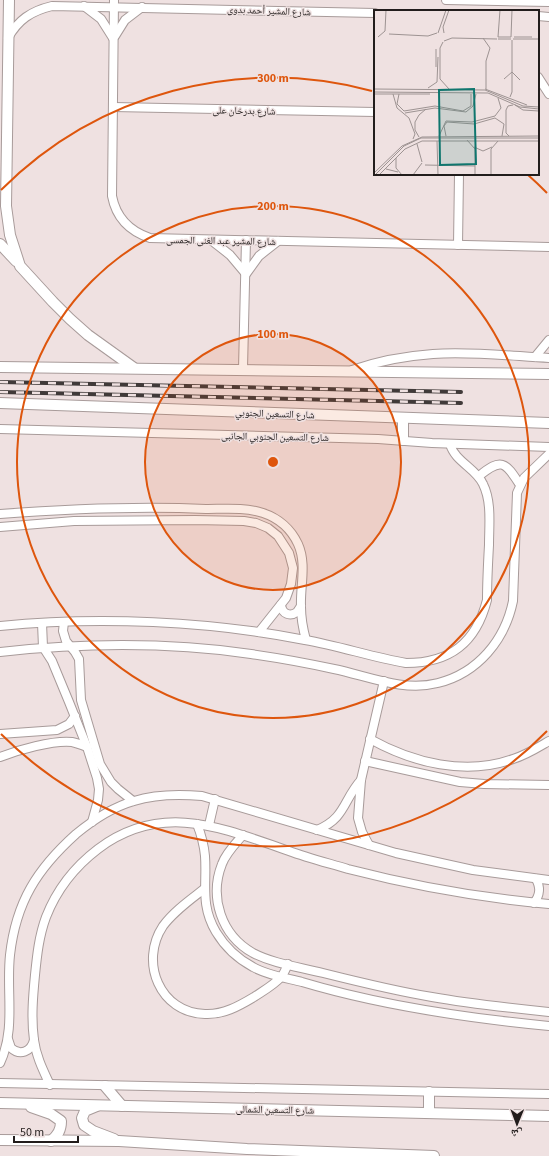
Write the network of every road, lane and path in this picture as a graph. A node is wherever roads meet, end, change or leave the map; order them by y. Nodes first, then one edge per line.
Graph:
1 (9, 0) edge
2 (446, 0) edge
3 (454, 0) edge
4 (549, 2) edge
5 (114, 3) edge
6 (84, 6) junction
7 (142, 7) junction
8 (374, 13) edge
9 (539, 16) edge
10 (549, 17) edge
11 (114, 38) junction
12 (8, 39) junction
13 (539, 79) edge
14 (549, 94) edge
15 (113, 107) junction
16 (374, 112) edge
17 (459, 175) edge
18 (10, 235) junction
19 (210, 240) junction
20 (246, 240) junction
21 (278, 241) junction
22 (0, 243) edge
23 (458, 245) junction
24 (549, 247) edge
25 (20, 266) junction
26 (246, 274) junction
27 (549, 340) edge
28 (535, 357) junction
29 (549, 358) edge
30 (0, 367) edge
31 (134, 368) junction
32 (243, 369) junction
33 (348, 371) junction
34 (549, 374) edge
35 (0, 403) edge
36 (403, 418) junction
37 (549, 423) edge
38 (0, 429) edge
39 (403, 440) junction
40 (450, 444) junction
41 (549, 447) edge
42 (549, 454) edge
43 (479, 476) junction
44 (520, 485) junction
45 (45, 510) junction
46 (0, 514) edge
47 (45, 523) junction
48 (0, 527) edge
49 (281, 605) junction
50 (301, 606) junction
51 (64, 622) junction
52 (42, 623) junction
53 (0, 626) edge
54 (259, 632) junction
55 (306, 640) junction
56 (69, 646) junction
57 (43, 647) junction
58 (0, 652) edge
59 (384, 682) junction
60 (75, 716) junction
61 (0, 734) edge
62 (370, 740) junction
63 (549, 741) edge
64 (87, 747) junction
65 (0, 757) edge
66 (365, 761) junction
67 (361, 780) junction
68 (549, 785) edge
69 (215, 799) junction
70 (133, 801) junction
71 (92, 822) junction
72 (197, 824) junction
73 (209, 825) junction
74 (317, 830) junction
75 (243, 835) junction
76 (369, 845) junction
77 (536, 879) junction
78 (549, 880) edge
79 (204, 889) junction
80 (534, 903) junction
81 (549, 904) edge
82 (288, 964) junction
83 (282, 977) junction
84 (549, 1012) edge
85 (549, 1026) edge
86 (8, 1040) junction
87 (34, 1040) junction
88 (0, 1063) edge
89 (0, 1083) edge
90 (50, 1085) junction
91 (106, 1086) junction
92 (429, 1092) junction
93 (549, 1094) edge
94 (0, 1103) edge
95 (22, 1104) junction
96 (101, 1105) junction
97 (122, 1106) junction
98 (428, 1113) junction
99 (549, 1116) edge
100 (0, 1140) edge
101 (51, 1141) junction
102 (119, 1141) junction
103 (293, 1153) edge
104 (365, 1155) edge
105 (434, 1156) edge

1 - 12 main road
2 - 3 street
3 - 4 street
5 - 6 street, شارع المشير أحمد بدوى
5 - 7 street, شارع المشير أحمد بدوى
5 - 11 street, شارع المشير عبد الغنى الجمسى
6 - 11 street
6 - 12 street, شارع المشير أحمد بدوى
7 - 8 street, شارع المشير أحمد بدوى
7 - 11 street
9 - 10 street
11 - 15 street, شارع المشير عبد الغنى الجمسى
12 - 18 main road
13 - 14 street
15 - 16 street, شارع بدرخان على
15 - 19 street, شارع المشير عبد الغنى الجمسى
17 - 23 street
18 - 22 main road
18 - 25 main road
19 - 20 street, شارع المشير عبد الغنى الجمسى
19 - 26 street
20 - 21 street, شارع المشير عبد الغنى الجمسى
20 - 26 street
21 - 23 street, شارع المشير عبد الغنى الجمسى
21 - 26 street
22 - 25 main road
23 - 24 street, شارع المشير عبد الغنى الجمسى
25 - 31 main road
26 - 32 street
27 - 28 street
28 - 29 street
28 - 33 street
30 - 31 main road
31 - 32 main road
32 - 33 main road
33 - 34 main road
35 - 36 main road, شارع التسعين الجنوبي
36 - 37 main road, شارع التسعين الجنوبي
36 - 39 main road
38 - 39 street, شارع التسعين الجنوبي الجانبى
39 - 40 street, شارع التسعين الجنوبي الجانبى
40 - 41 street, شارع التسعين الجنوبي الجانبى
40 - 43 street
42 - 44 street
43 - 44 street
43 - 55 street
44 - 59 street
45 - 46 street
45 - 47 street
45 - 50 street
47 - 48 street
47 - 49 street
49 - 50 street
49 - 54 street
50 - 55 street
51 - 52 street
51 - 54 street
51 - 56 street
52 - 53 street
52 - 57 street
54 - 55 street
56 - 57 street
56 - 59 street
56 - 70 street
57 - 58 street
57 - 60 street
59 - 62 street
60 - 61 street
60 - 64 street
62 - 63 street
62 - 66 street
64 - 65 street
64 - 71 street
66 - 67 street
66 - 68 street
67 - 74 street
67 - 76 street
69 - 70 street
69 - 73 street
69 - 74 street
70 - 71 street
71 - 86 street
72 - 73 street
72 - 79 street
72 - 87 street
73 - 75 street
74 - 76 street
75 - 80 street
75 - 82 street
76 - 77 street
77 - 78 street
77 - 80 street
79 - 83 street
79 - 83 street
80 - 81 street
82 - 83 street
82 - 84 street
83 - 85 street
86 - 87 street
86 - 88 street
87 - 90 street
89 - 90 street
90 - 91 street
91 - 92 street
91 - 97 main road
92 - 93 street
92 - 98 main road
94 - 95 main road, شارع التسعين الشمالى
95 - 96 main road, شارع التسعين الشمالى
95 - 101 main road
96 - 97 main road, شارع التسعين الشمالى
96 - 102 main road
97 - 98 main road, شارع التسعين الشمالى
98 - 99 main road, شارع التسعين الشمالى
100 - 101 main road
101 - 102 main road
102 - 103 main road
103 - 104 main road
104 - 105 main road

